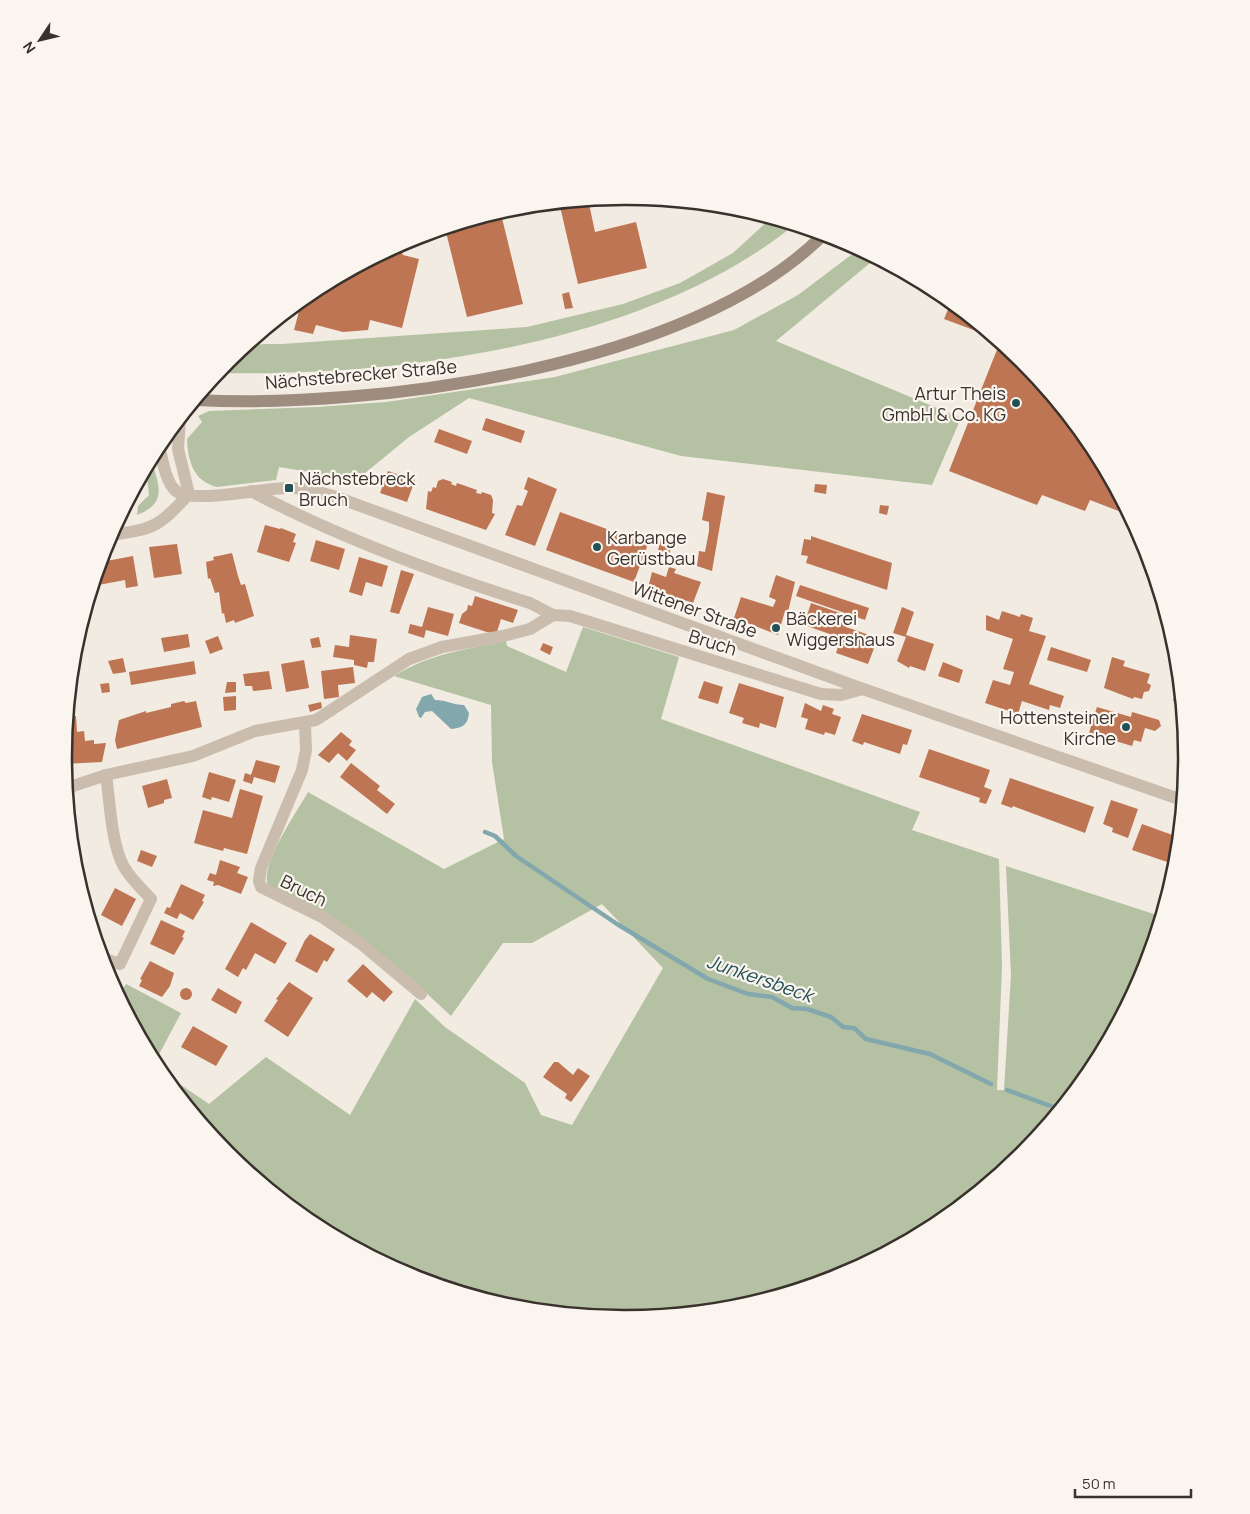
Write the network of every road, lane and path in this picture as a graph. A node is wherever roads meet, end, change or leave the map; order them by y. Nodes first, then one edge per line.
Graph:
1 (817, 240) edge
2 (204, 400) edge
3 (179, 432) edge
4 (162, 456) edge
5 (251, 491) junction
6 (188, 494) junction
7 (120, 535) edge
8 (553, 615) junction
9 (863, 689) junction
10 (305, 723) junction
11 (106, 775) junction
12 (74, 786) edge
13 (1176, 798) edge
14 (112, 961) edge
15 (421, 994) dead end

1 - 2 main road, Nächstebrecker Straße
3 - 6 street
4 - 6 street
5 - 6 street, Wittener Straße
5 - 8 street, Bruch
5 - 9 street, Wittener Straße
6 - 7 street
8 - 9 street, Bruch
8 - 10 street
9 - 13 street, Wittener Straße
10 - 11 street
10 - 15 street, Bruch
11 - 12 street
11 - 14 street

